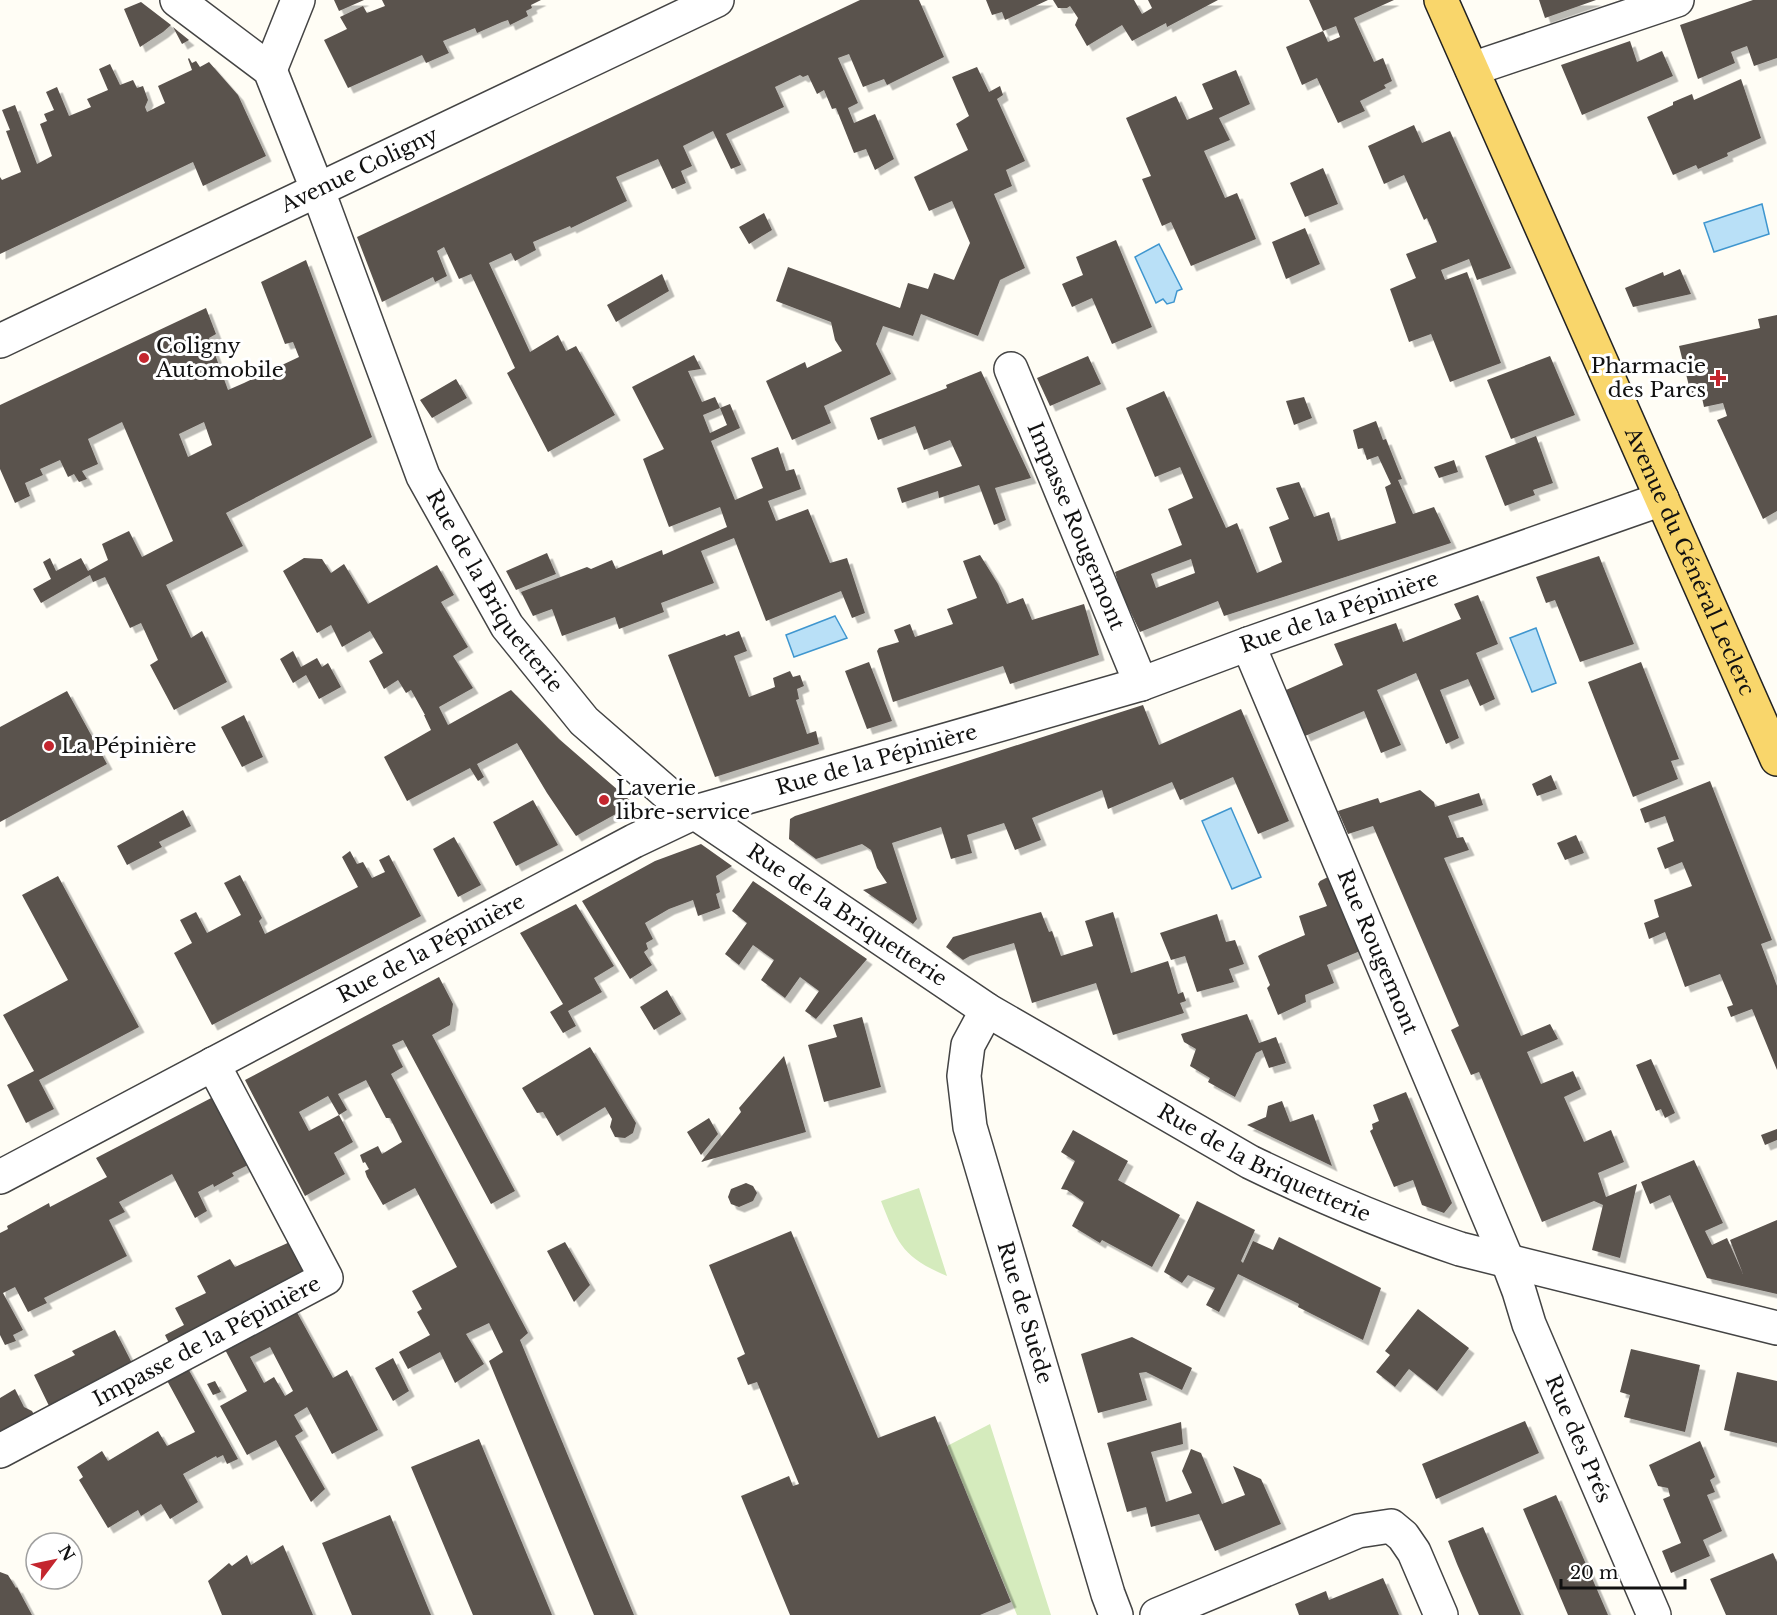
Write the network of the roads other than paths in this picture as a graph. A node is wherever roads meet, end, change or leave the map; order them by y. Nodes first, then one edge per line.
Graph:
1 (177, 0) edge
2 (298, 0) edge
3 (717, 0) edge
4 (1442, 0) edge
5 (1677, 0) edge
6 (1472, 69) junction
7 (270, 70) junction
8 (318, 191) junction
9 (0, 341) edge
10 (1011, 369) dead end
11 (1662, 499) junction
12 (1248, 644) junction
13 (1141, 684) junction
14 (1777, 759) edge
15 (695, 812) junction
16 (987, 1010) junction
17 (213, 1064) junction
18 (0, 1177) edge
19 (1508, 1262) junction
20 (1777, 1328) edge
21 (0, 1451) edge
22 (1116, 1615) edge
23 (1157, 1615) edge
24 (1442, 1615) edge
25 (1654, 1615) edge

1 - 7 street
2 - 7 street
3 - 8 street, Avenue Coligny
4 - 6 main road, Avenue du Général Leclerc
5 - 6 street
6 - 11 main road, Avenue du Général Leclerc
7 - 8 street, Rue de la Briquetterie
8 - 9 street, Avenue Coligny
8 - 15 street, Rue de la Briquetterie
10 - 13 street, Impasse Rougemont
11 - 12 street, Rue de la Pépinière
11 - 14 main road, Avenue du Général Leclerc
12 - 13 street, Rue de la Pépinière
12 - 19 street, Rue Rougemont
13 - 15 street, Rue de la Pépinière
15 - 16 street, Rue de la Briquetterie
15 - 17 street, Rue de la Pépinière
16 - 19 street, Rue de la Briquetterie
16 - 22 street, Rue de Suède
17 - 18 street, Rue de la Pépinière
17 - 21 street, Impasse de la Pépinière
19 - 20 street, Rue de la Briquetterie
19 - 25 street, Rue des Prés
23 - 24 street

